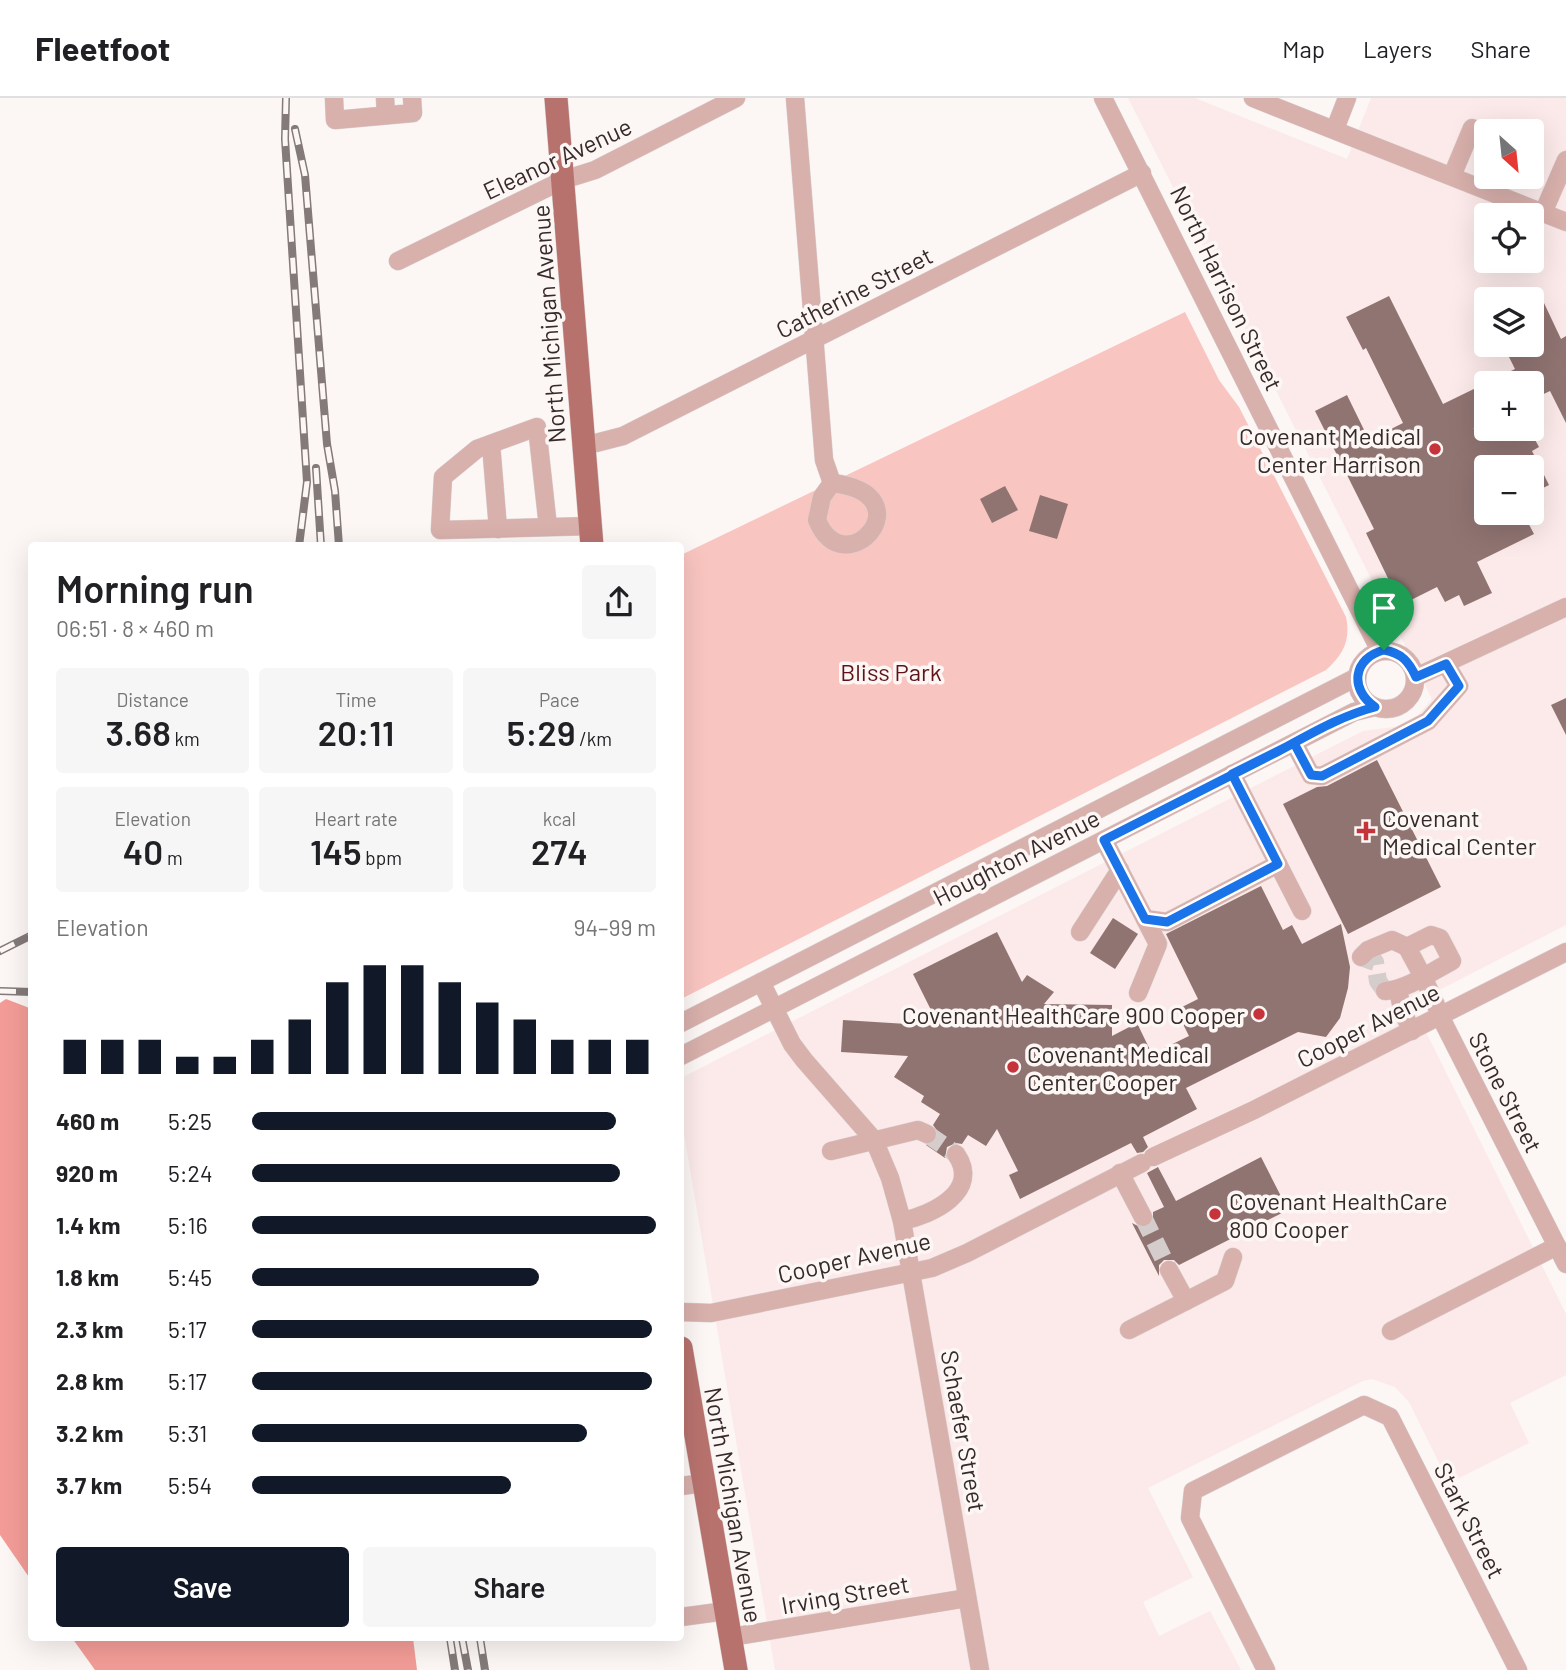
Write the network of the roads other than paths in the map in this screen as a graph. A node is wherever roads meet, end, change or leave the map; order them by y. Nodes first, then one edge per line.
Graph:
1 (334, 98) edge
2 (412, 98) edge
3 (556, 98) edge
4 (736, 98) edge
5 (795, 98) edge
6 (1103, 98) edge
7 (1253, 98) edge
8 (1347, 98) edge
9 (385, 107) edge
10 (1472, 128) dead end
11 (1335, 129) junction
12 (1566, 160) edge
13 (1142, 173) junction
14 (1452, 176) junction
15 (563, 180) junction
16 (1518, 203) edge
17 (1544, 211) edge
18 (1544, 213) edge
19 (1566, 222) edge
20 (398, 261) dead end
21 (816, 339) junction
22 (491, 444) junction
23 (584, 446) junction
24 (832, 482) dead end
25 (548, 527) junction
26 (498, 528) junction
27 (591, 536) edge
28 (1566, 607) edge
29 (1380, 651) junction
30 (1446, 664) junction
31 (1357, 677) junction
32 (1416, 677) junction
33 (1375, 707) junction
34 (1294, 743) junction
35 (1232, 774) junction
36 (1104, 840) junction
37 (1278, 864) junction
38 (1120, 870) junction
39 (1302, 911) dead end
40 (1145, 919) junction
41 (1080, 932) dead end
42 (1406, 947) junction
43 (1566, 953) edge
44 (1361, 957) dead end
45 (1422, 977) junction
46 (761, 982) junction
47 (1138, 993) dead end
48 (774, 1009) junction
49 (1440, 1016) junction
50 (684, 1021) edge
51 (1412, 1031) junction
52 (684, 1054) edge
53 (928, 1134) tunnel mouth
54 (874, 1140) junction
55 (831, 1151) dead end
56 (956, 1154) dead end
57 (1120, 1173) junction
58 (1143, 1217) tunnel mouth
59 (902, 1221) junction
60 (1557, 1246) junction
61 (1233, 1257) dead end
62 (1566, 1264) edge
63 (1170, 1270) tunnel mouth
64 (912, 1273) junction
65 (1186, 1301) junction
66 (684, 1312) edge
67 (1129, 1330) dead end
68 (1391, 1331) dead end
69 (684, 1366) edge
70 (704, 1483) junction
71 (684, 1486) edge
72 (967, 1598) junction
73 (726, 1611) junction
74 (684, 1617) edge
75 (731, 1637) junction
76 (736, 1670) edge
77 (980, 1670) edge
78 (1266, 1670) edge
79 (1518, 1670) edge

1 - 9 street
2 - 9 street
3 - 15 main road, North Michigan Avenue
4 - 15 street, Eleanor Avenue
5 - 21 street
6 - 13 street, North Harrison Street
7 - 11 street
8 - 11 street
10 - 14 street
11 - 14 street
12 - 17 street
13 - 21 street, Catherine Street
13 - 29 street, North Harrison Street
14 - 16 street
15 - 20 street, Eleanor Avenue
15 - 23 main road, North Michigan Avenue
18 - 19 street
21 - 23 street, Catherine Street
21 - 24 street
22 - 25 street
22 - 26 street
22 - 26 street
23 - 27 main road, North Michigan Avenue
25 - 26 street
25 - 27 street
28 - 30 street
29 - 31 street
29 - 32 street
30 - 32 street
30 - 34 street
31 - 33 street
31 - 46 street, Houghton Avenue
32 - 33 street
33 - 34 street, Houghton Avenue
34 - 35 street, Houghton Avenue
35 - 36 street, Houghton Avenue
35 - 37 street
36 - 38 street
36 - 48 street, Houghton Avenue
37 - 39 street
37 - 40 street
38 - 40 street
38 - 41 street
40 - 47 street
42 - 44 street
42 - 45 street, Stone Street
42 - 45 street
43 - 49 street, Cooper Avenue
45 - 49 street, Stone Street
45 - 51 street
46 - 48 street, Schaefer Street
46 - 50 street, Houghton Avenue
48 - 52 street, Houghton Avenue
48 - 54 street, Schaefer Street
49 - 51 street, Cooper Avenue
49 - 60 street, Stone Street
51 - 57 street, Cooper Avenue
53 - 54 street
54 - 55 street
54 - 59 street, Schaefer Street
56 - 59 street
57 - 58 street
57 - 64 street, Cooper Avenue
59 - 64 street, Schaefer Street
60 - 62 street, Stone Street
60 - 68 street
61 - 65 street
63 - 65 street
64 - 66 street, Cooper Avenue
64 - 72 street, Schaefer Street
65 - 67 street
69 - 70 main road, North Michigan Avenue
70 - 71 street
70 - 73 main road, North Michigan Avenue
72 - 75 street, Irving Street
72 - 77 street, Schaefer Street
73 - 74 street
73 - 75 main road, North Michigan Avenue
75 - 76 main road, North Michigan Avenue
78 - 79 street, Stark Street

